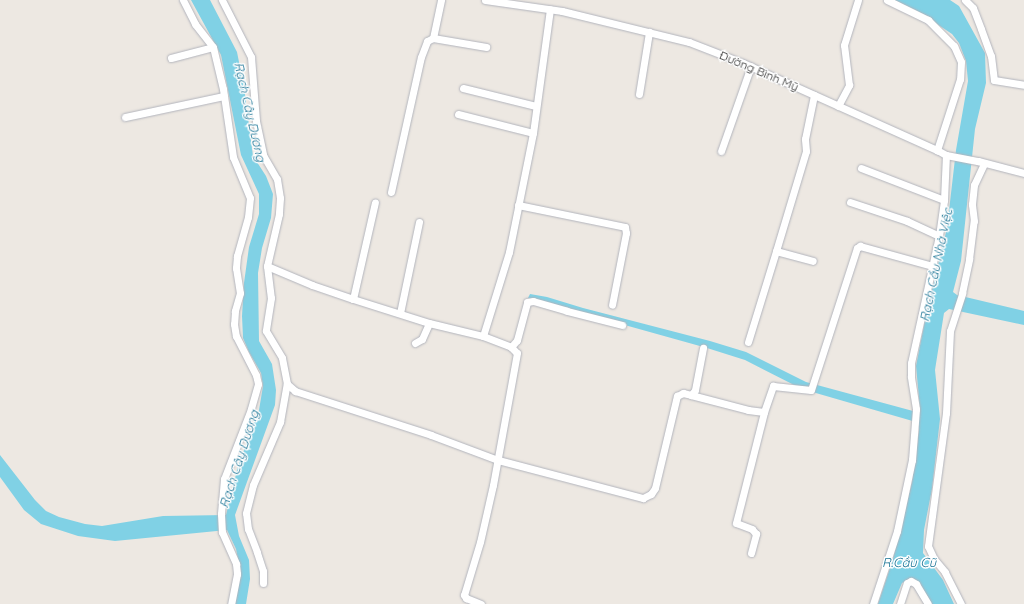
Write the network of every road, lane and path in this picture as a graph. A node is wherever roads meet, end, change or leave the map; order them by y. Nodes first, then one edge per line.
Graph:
1 (183, 0) edge
2 (222, 0) edge
3 (441, 0) edge
4 (485, 0) edge
5 (858, 0) edge
6 (887, 0) edge
7 (965, 0) edge
8 (523, 2) edge
9 (550, 9) junction
10 (649, 32) junction
11 (433, 38) junction
12 (213, 47) junction
13 (486, 47) dead end
14 (171, 58) dead end
15 (751, 66) junction
16 (1024, 85) edge
17 (463, 88) dead end
18 (639, 94) dead end
19 (814, 95) junction
20 (224, 96) junction
21 (536, 106) junction
22 (838, 106) junction
23 (458, 114) dead end
24 (125, 117) dead end
25 (533, 133) junction
26 (937, 150) junction
27 (721, 151) dead end
28 (949, 155) junction
29 (981, 162) junction
30 (861, 168) dead end
31 (1024, 173) edge
32 (391, 192) dead end
33 (944, 200) junction
34 (375, 202) dead end
35 (850, 202) dead end
36 (518, 205) junction
37 (419, 222) dead end
38 (939, 236) junction
39 (776, 251) junction
40 (813, 261) dead end
41 (267, 266) junction
42 (932, 266) junction
43 (352, 299) junction
44 (612, 305) dead end
45 (400, 313) junction
46 (429, 323) junction
47 (622, 325) dead end
48 (483, 336) junction
49 (748, 342) dead end
50 (415, 343) dead end
51 (511, 347) junction
52 (703, 348) dead end
53 (287, 384) junction
54 (691, 395) junction
55 (764, 412) junction
56 (498, 460) junction
57 (751, 553) dead end
58 (263, 583) dead end
59 (231, 604) edge
60 (481, 604) edge
61 (873, 604) edge
62 (900, 604) edge
63 (928, 604) edge
64 (961, 604) edge

1 - 12 street
2 - 41 street
3 - 11 street
4 - 8 street, Đường Bình Mỹ
5 - 22 street
6 - 26 street
7 - 16 street
8 - 9 street, Đường Bình Mỹ
9 - 10 street, Đường Bình Mỹ
9 - 21 street
10 - 15 street, Đường Bình Mỹ
10 - 18 street
11 - 13 street
11 - 32 street
12 - 14 street
12 - 20 street
15 - 19 street, Đường Bình Mỹ
15 - 27 street
17 - 21 street
19 - 22 street, Đường Bình Mỹ
19 - 39 street
20 - 24 street
20 - 59 street
21 - 25 street
22 - 26 street, Đường Bình Mỹ
23 - 25 street
25 - 36 street
26 - 28 street, Đường Bình Mỹ
28 - 29 street, Đường Bình Mỹ
28 - 33 street
29 - 31 street, Đường Bình Mỹ
29 - 64 street
30 - 33 street
33 - 38 street
34 - 43 street
35 - 38 street
36 - 44 street
36 - 48 street
37 - 45 street
38 - 42 street
39 - 40 street
39 - 49 street
41 - 43 street
41 - 53 street
42 - 55 street
42 - 61 street
43 - 45 street
45 - 46 street
46 - 48 street
46 - 50 street
47 - 51 street
48 - 51 street
51 - 56 street
52 - 54 street
53 - 56 street
53 - 58 street
54 - 55 street
54 - 56 street
55 - 57 street
56 - 60 street
62 - 63 street

